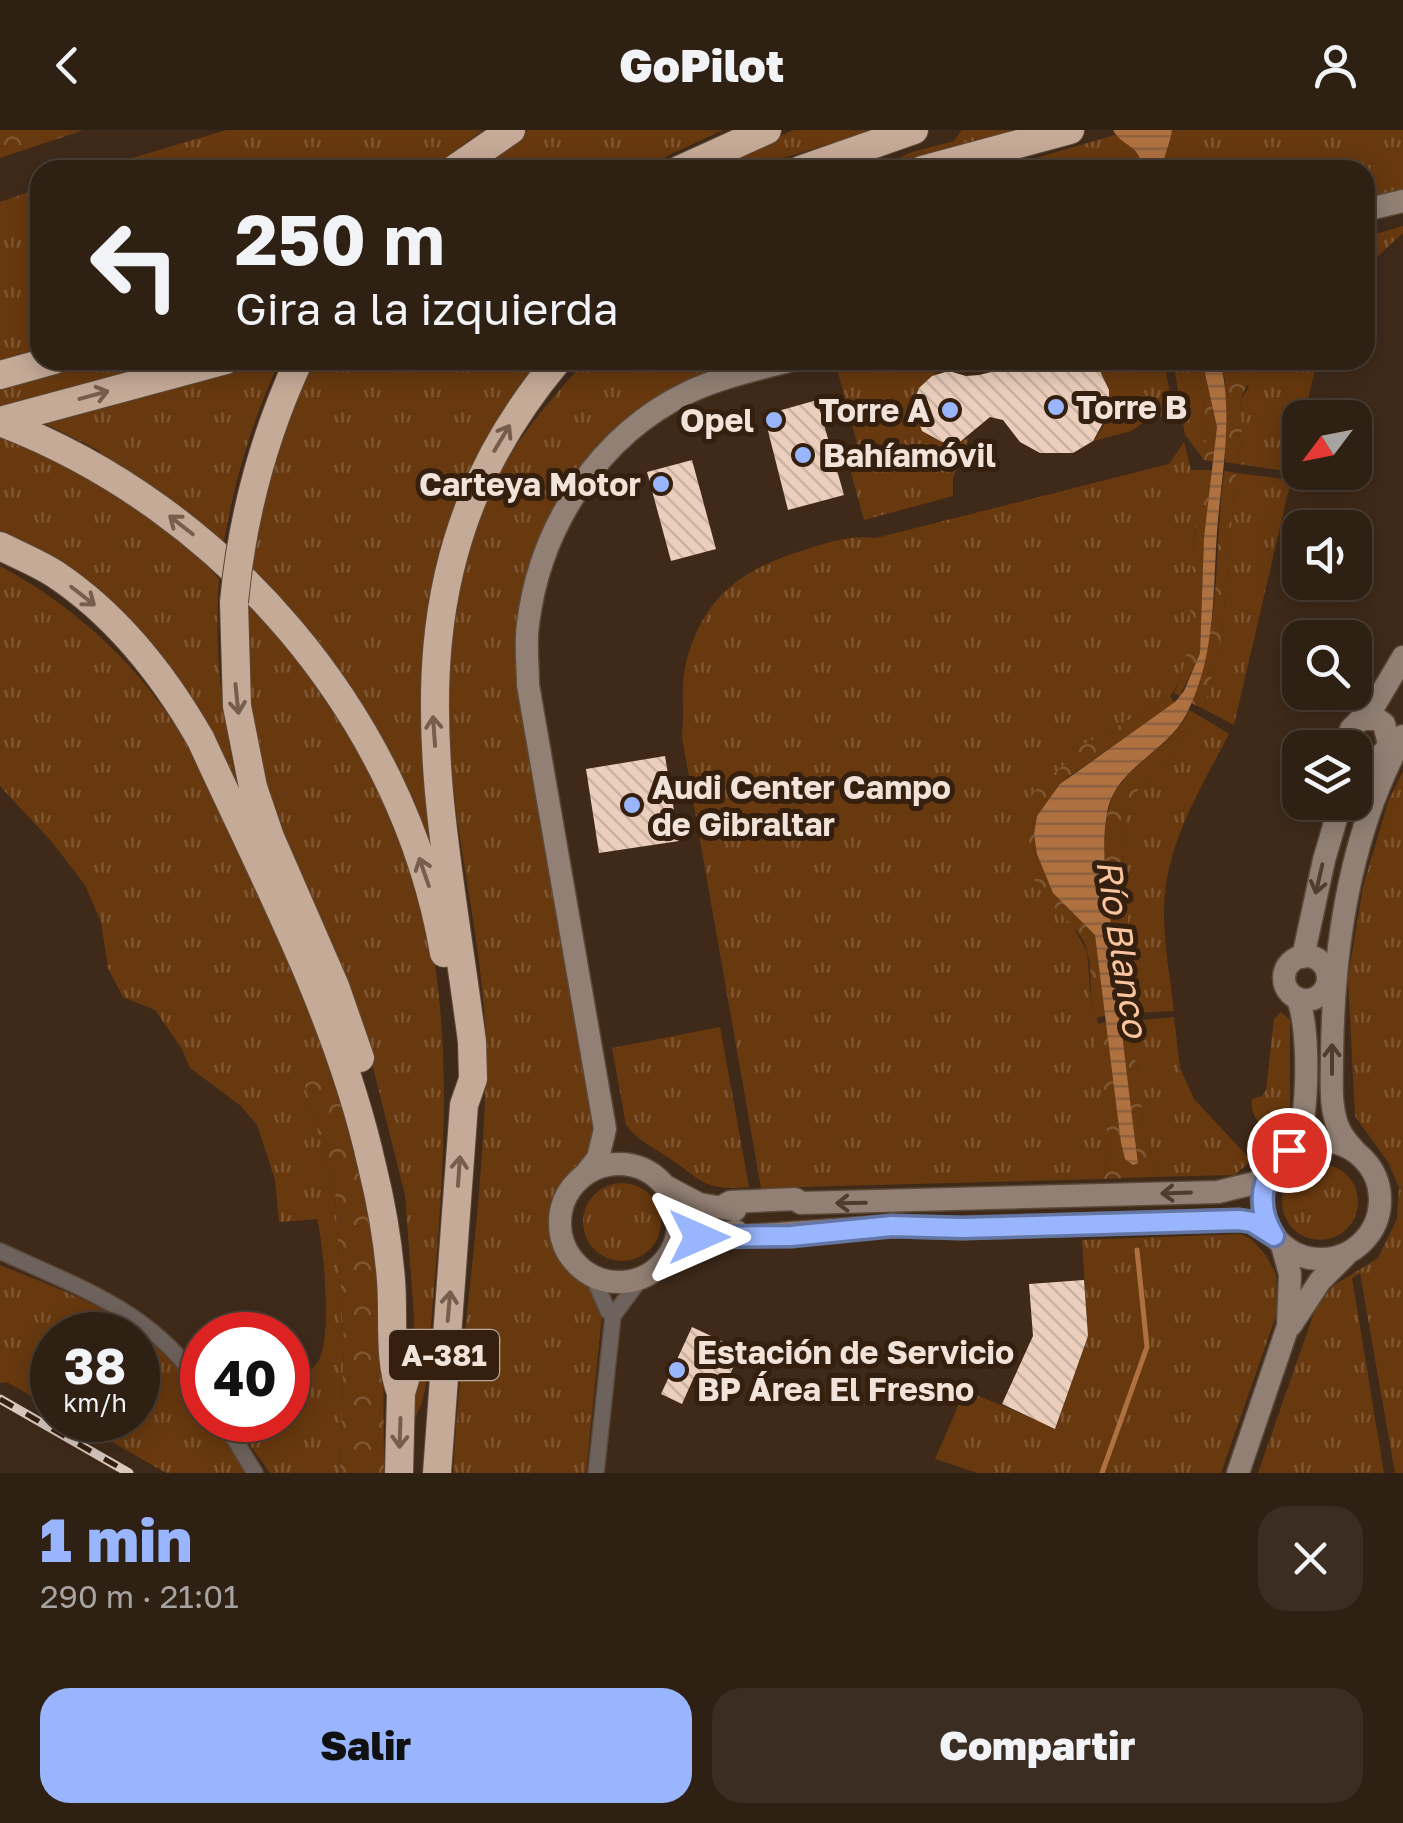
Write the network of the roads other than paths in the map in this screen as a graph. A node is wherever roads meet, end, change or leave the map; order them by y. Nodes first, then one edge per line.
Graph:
1 (511, 130) edge
2 (767, 130) edge
3 (914, 130) edge
4 (1070, 130) edge
5 (467, 160) edge
6 (701, 160) edge
7 (828, 160) edge
8 (959, 160) edge
9 (1403, 201) edge
10 (1375, 208) edge
11 (30, 367) edge
12 (189, 370) edge
13 (294, 370) edge
14 (550, 370) edge
15 (760, 370) edge
16 (0, 375) edge
17 (0, 421) edge
18 (0, 546) edge
19 (1403, 657) edge
20 (1403, 685) edge
21 (1386, 730) edge
22 (1372, 760) edge
23 (1336, 820) edge
24 (1317, 970) junction
25 (1298, 998) junction
26 (1332, 1014) junction
27 (464, 1105) junction
28 (605, 1129) junction
29 (1296, 1146) junction
30 (1354, 1151) junction
31 (645, 1170) junction
32 (1268, 1172) junction
33 (586, 1173) junction
34 (665, 1185) junction
35 (974, 1199) junction
36 (962, 1228) junction
37 (1278, 1241) junction
38 (0, 1251) edge
39 (1350, 1251) junction
40 (671, 1252) junction
41 (592, 1276) junction
42 (641, 1278) junction
43 (613, 1316) junction
44 (1285, 1337) junction
45 (180, 1355) edge
46 (402, 1393) junction
47 (236, 1442) edge
48 (255, 1473) edge
49 (399, 1473) edge
50 (437, 1473) edge
51 (596, 1473) edge
52 (1238, 1473) edge

1 - 5 highway
2 - 6 highway
3 - 7 highway
4 - 8 highway
9 - 10 street
11 - 16 highway
17 -> 12 highway
13 -> 46 highway, bridge
27 -> 14 highway
15 - 28 street
27 -> 17 highway
18 -> 46 highway
19 - 21 street
20 - 21 street
21 - 22 street
21 - 24 street
21 - 26 street
23 -> 24 street
24 - 25 street
24 - 25 street
24 - 26 street
25 - 29 street
30 -> 26 street
50 -> 27 highway, A-381
28 - 31 street
28 - 33 street
29 - 30 street
29 - 32 street
30 - 39 street
31 - 33 street
31 - 34 street
32 -> 35 street
32 - 37 street
33 - 41 street
35 -> 34 street
34 - 40 street
35 - 36 street
36 - 37 street
36 - 40 street
37 - 39 street
37 - 44 street
38 - 45 street
39 - 44 street
40 - 42 street
41 - 42 street
41 - 43 street
42 - 43 street
43 - 51 street
44 - 52 street
46 -> 49 highway, A-381
47 - 48 street

